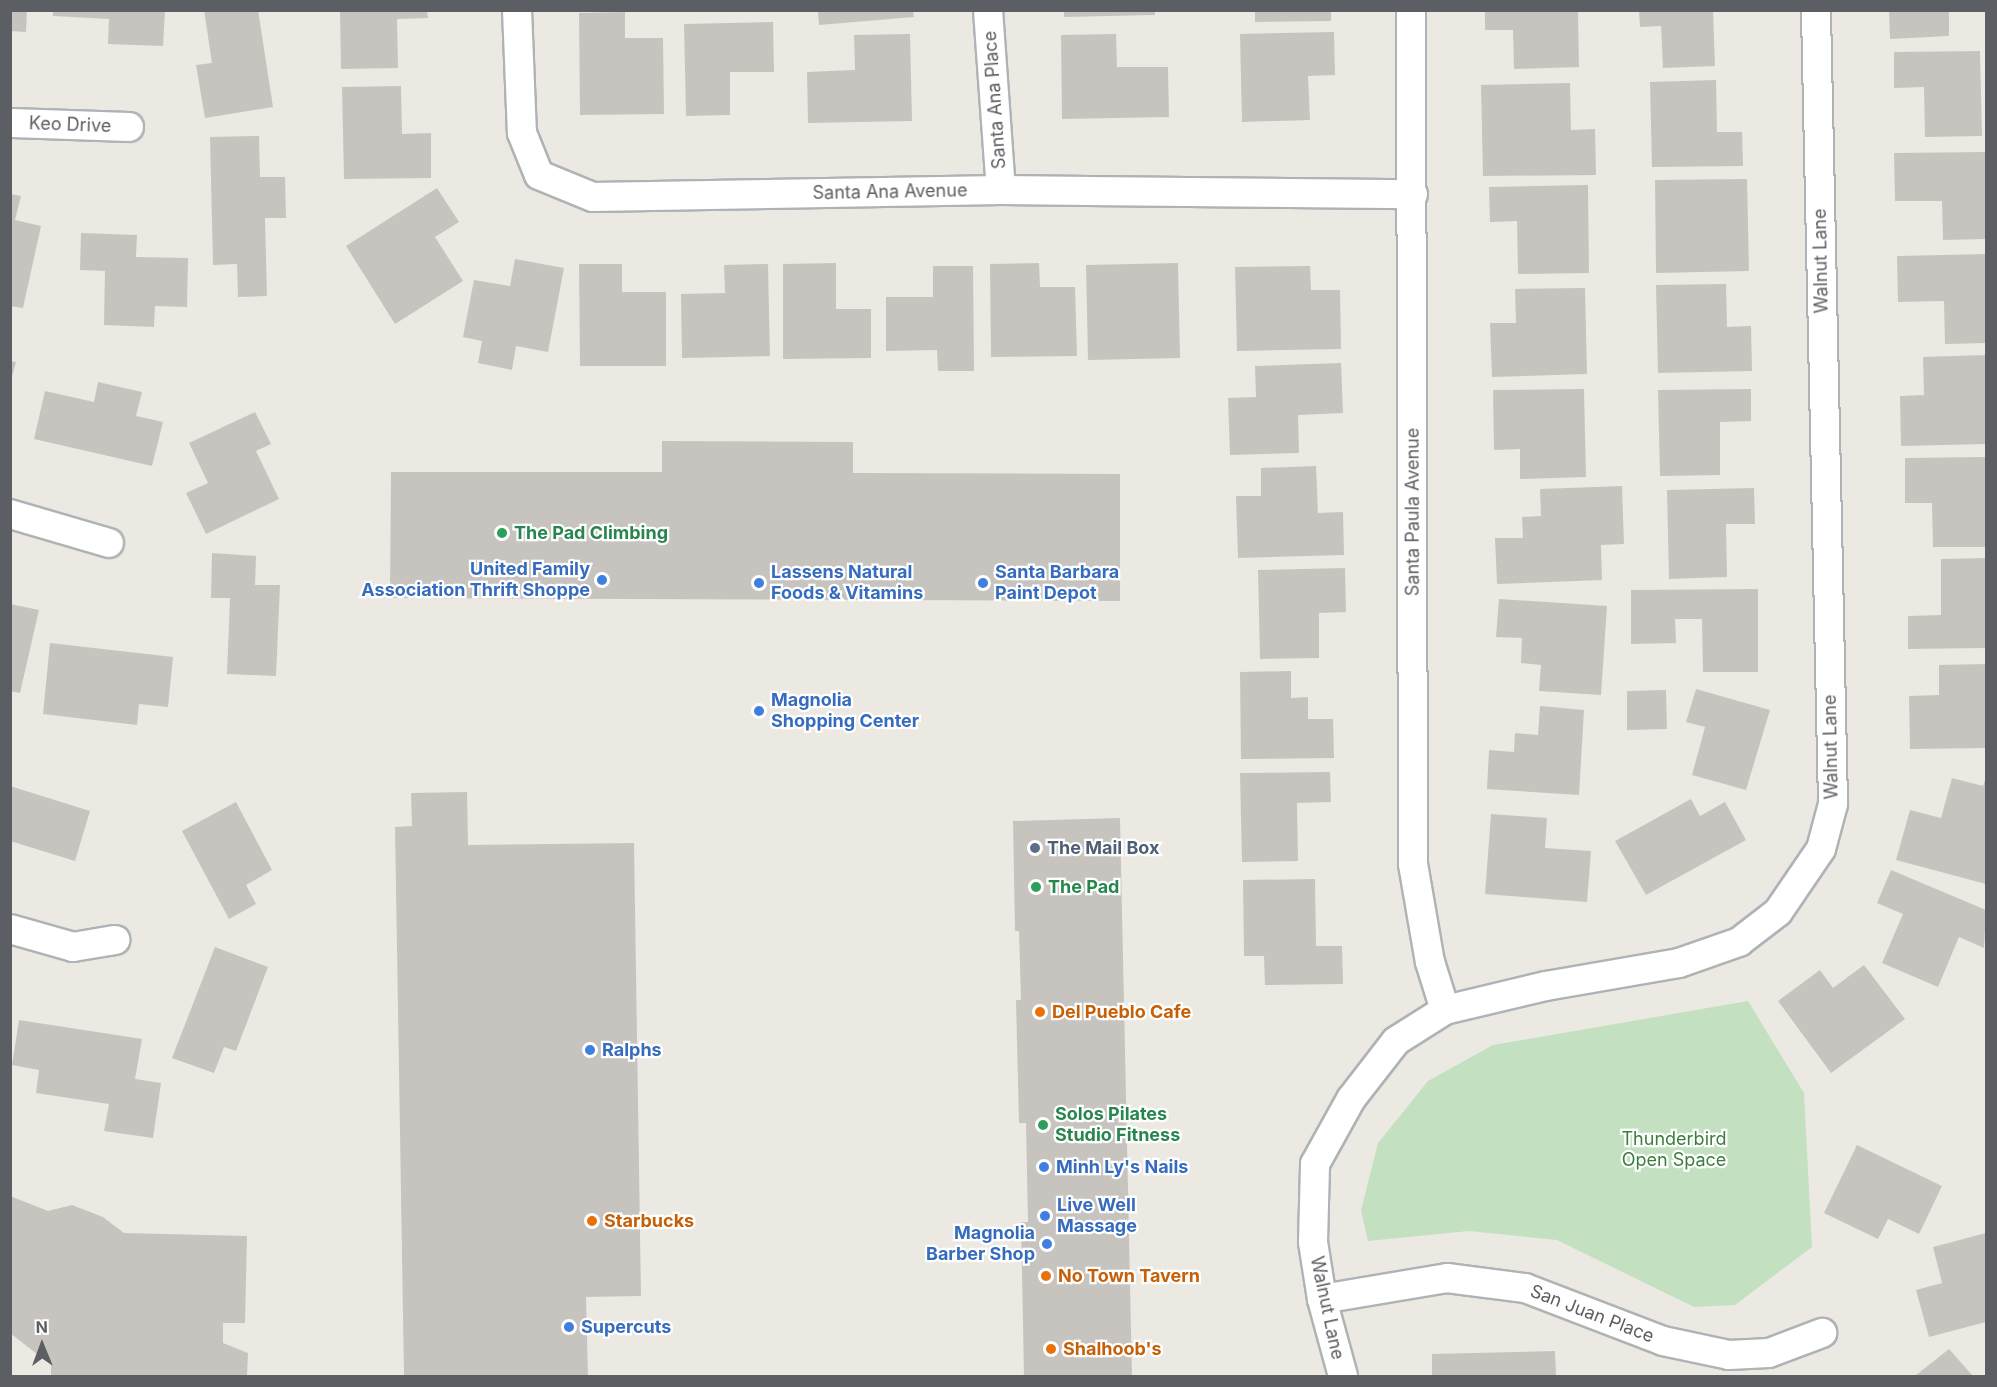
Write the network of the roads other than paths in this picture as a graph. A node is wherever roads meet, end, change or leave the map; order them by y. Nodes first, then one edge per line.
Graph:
1 (517, 10) edge
2 (988, 10) edge
3 (1412, 10) edge
4 (1816, 10) edge
5 (10, 123) edge
6 (129, 127) dead end
7 (1001, 190) junction
8 (1413, 194) junction
9 (10, 514) edge
10 (109, 543) dead end
11 (10, 929) edge
12 (115, 940) dead end
13 (1445, 1010) junction
14 (1322, 1299) junction
15 (1822, 1332) dead end
16 (1343, 1377) edge

1 - 7 street, Santa Ana Avenue
2 - 7 street, Santa Ana Place
3 - 8 street, Santa Paula Avenue
4 - 13 street, Walnut Lane
5 - 6 street, Keo Drive
7 - 8 street, Santa Ana Avenue
8 - 13 street, Santa Paula Avenue
9 - 10 street
11 - 12 street
13 - 14 street, Walnut Lane
14 - 15 street, San Juan Place
14 - 16 street, Walnut Lane

